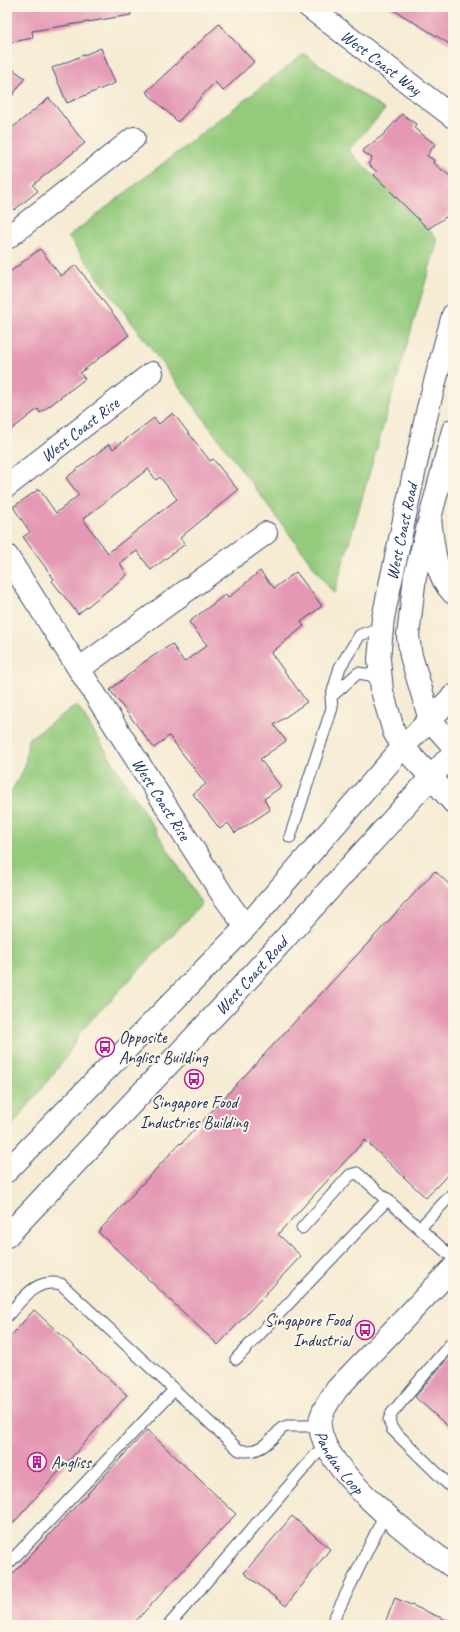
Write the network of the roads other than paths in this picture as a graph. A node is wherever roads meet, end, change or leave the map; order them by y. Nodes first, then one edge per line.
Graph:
1 (318, 9) edge
2 (453, 117) edge
3 (134, 138) dead end
4 (7, 238) edge
5 (453, 316) edge
6 (152, 373) dead end
7 (453, 430) edge
8 (7, 486) edge
9 (430, 518) junction
10 (266, 533) dead end
11 (7, 556) edge
12 (453, 593) edge
13 (382, 626) junction
14 (78, 669) junction
15 (381, 682) junction
16 (453, 696) edge
17 (330, 698) junction
18 (430, 720) junction
19 (453, 746) edge
20 (403, 747) junction
21 (453, 753) edge
22 (431, 777) junction
23 (453, 802) edge
24 (290, 837) dead end
25 (246, 927) junction
26 (7, 1171) edge
27 (453, 1193) edge
28 (388, 1199) junction
29 (302, 1228) dead end
30 (420, 1228) junction
31 (7, 1236) edge
32 (453, 1258) edge
33 (453, 1268) edge
34 (7, 1316) edge
35 (453, 1341) edge
36 (236, 1359) dead end
37 (174, 1390) junction
38 (322, 1435) junction
39 (453, 1489) edge
40 (385, 1514) junction
41 (7, 1565) edge
42 (453, 1567) edge
43 (169, 1625) edge
44 (331, 1625) edge

1 - 2 street, West Coast Way
3 - 4 street
5 - 13 street, West Coast Road
6 - 8 street, West Coast Rise
7 - 9 street, West Coast Road
9 - 12 street
9 - 18 street, West Coast Road
10 - 14 street
11 - 14 street, West Coast Rise
13 - 15 street, West Coast Road
13 - 17 lane
14 - 25 street, West Coast Rise
15 - 17 lane
15 - 20 street, West Coast Road
16 - 18 street
17 - 24 lane
18 - 19 street
18 - 20 street
20 - 22 street, West Coast Road
20 - 25 street
21 - 22 street
22 - 23 street
22 - 31 street, West Coast Road
25 - 26 street
27 - 30 lane
28 - 29 lane
28 - 30 lane
28 - 36 lane
30 - 32 lane
33 - 38 street, Pandan Loop
34 - 37 lane
35 - 39 lane
37 - 38 lane
37 - 41 lane
38 - 40 street, Pandan Loop
38 - 43 lane
40 - 42 street, Pandan Loop
40 - 44 lane

